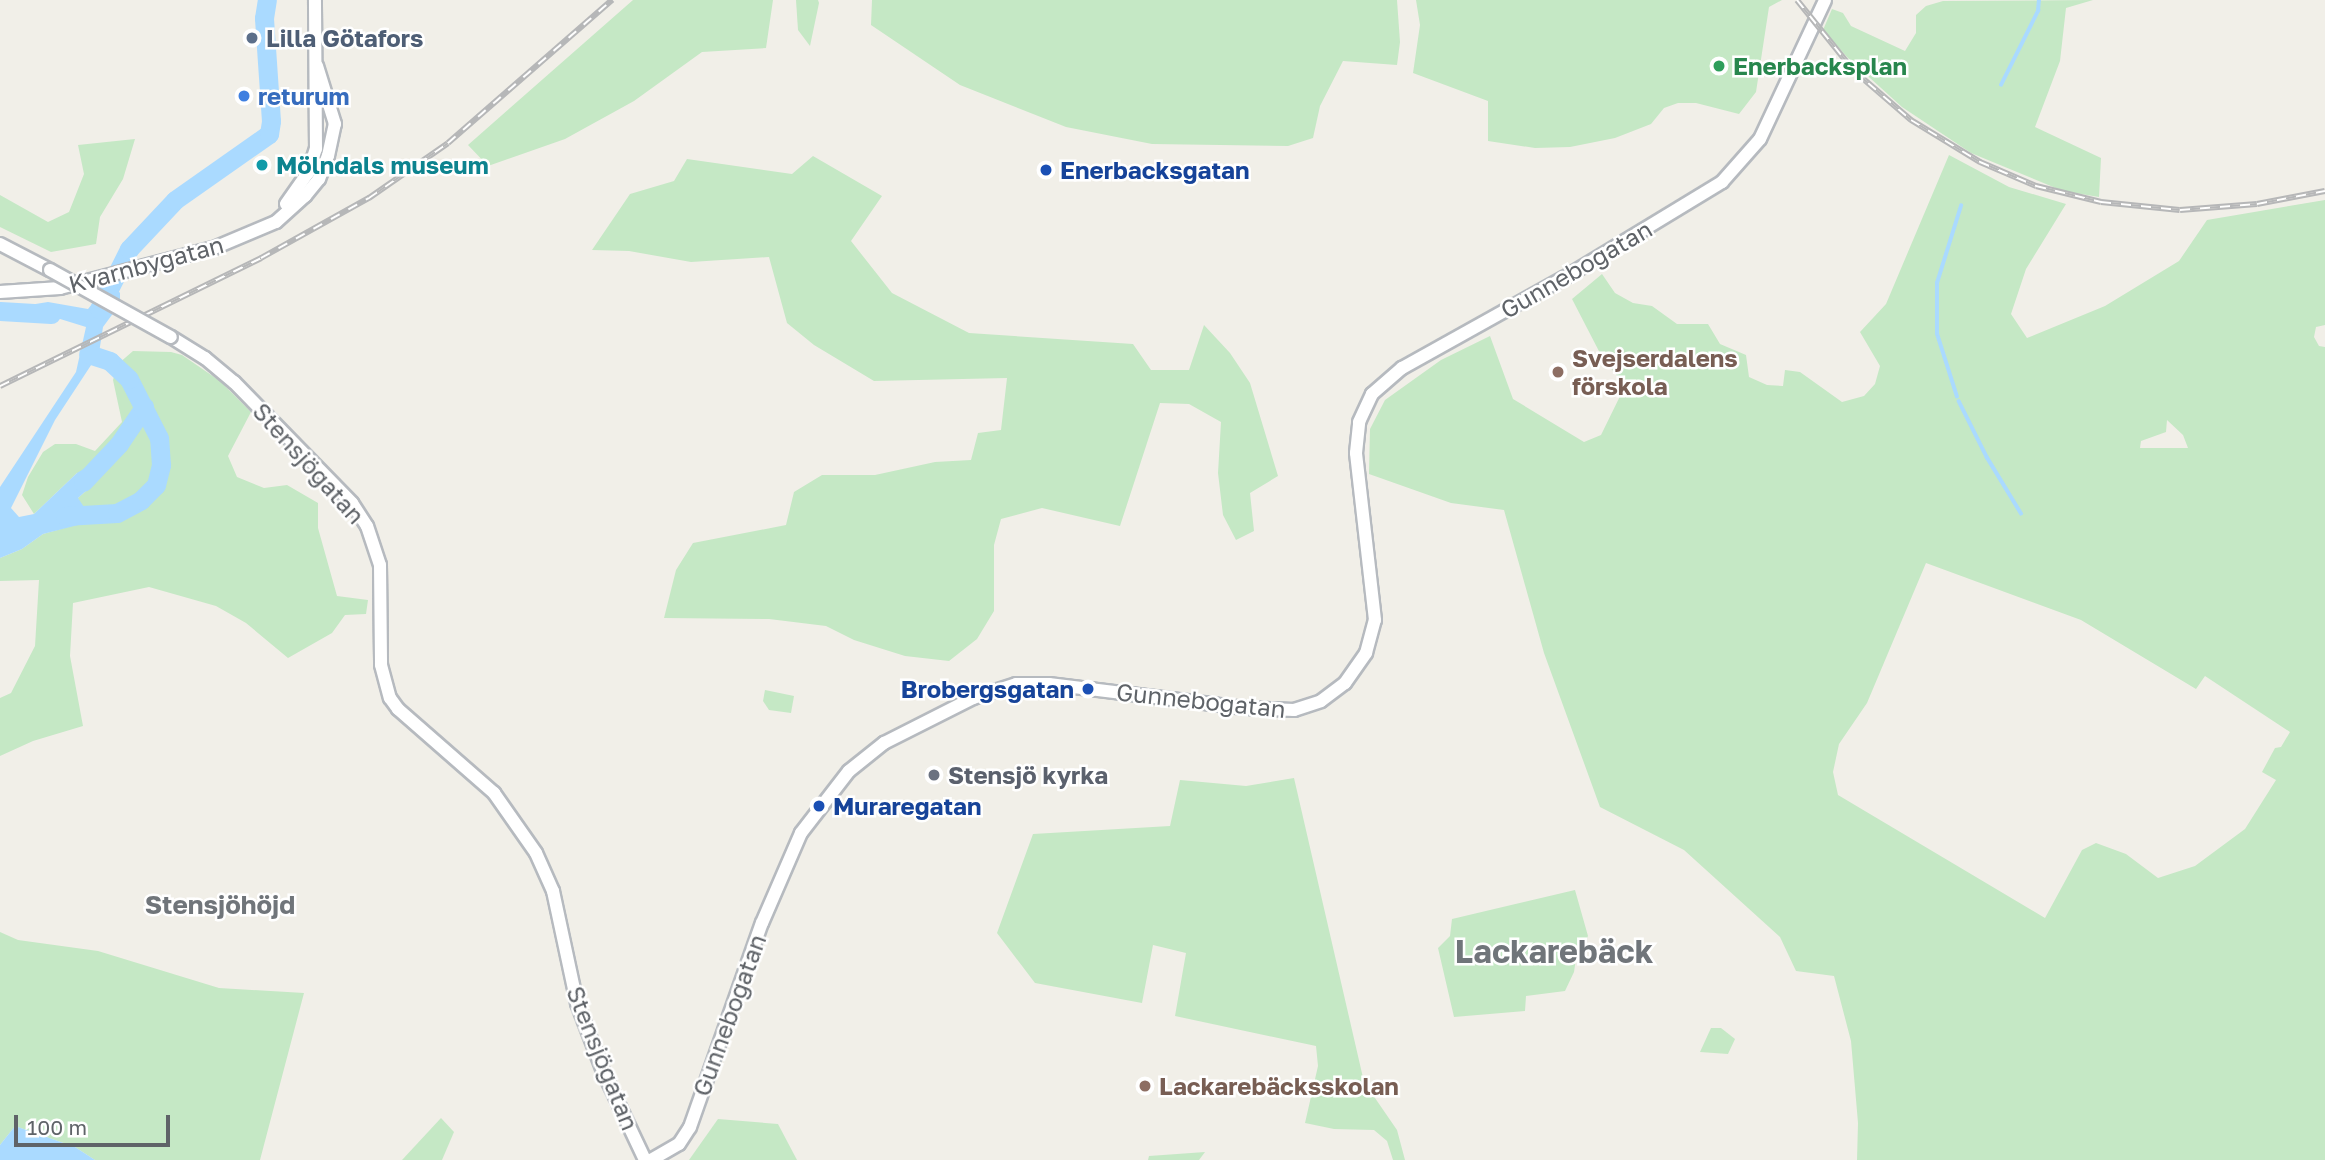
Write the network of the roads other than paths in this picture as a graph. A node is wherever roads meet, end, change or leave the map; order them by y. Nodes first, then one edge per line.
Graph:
1 (315, 0) edge
2 (1825, 0) edge
3 (5, 246) edge
4 (0, 292) edge
5 (645, 1160) edge
6 (651, 1160) edge

1 - 4 street, Kvarnbygatan
2 - 6 street, Gunnebogatan
3 - 5 street, Stensjögatan, bridge

